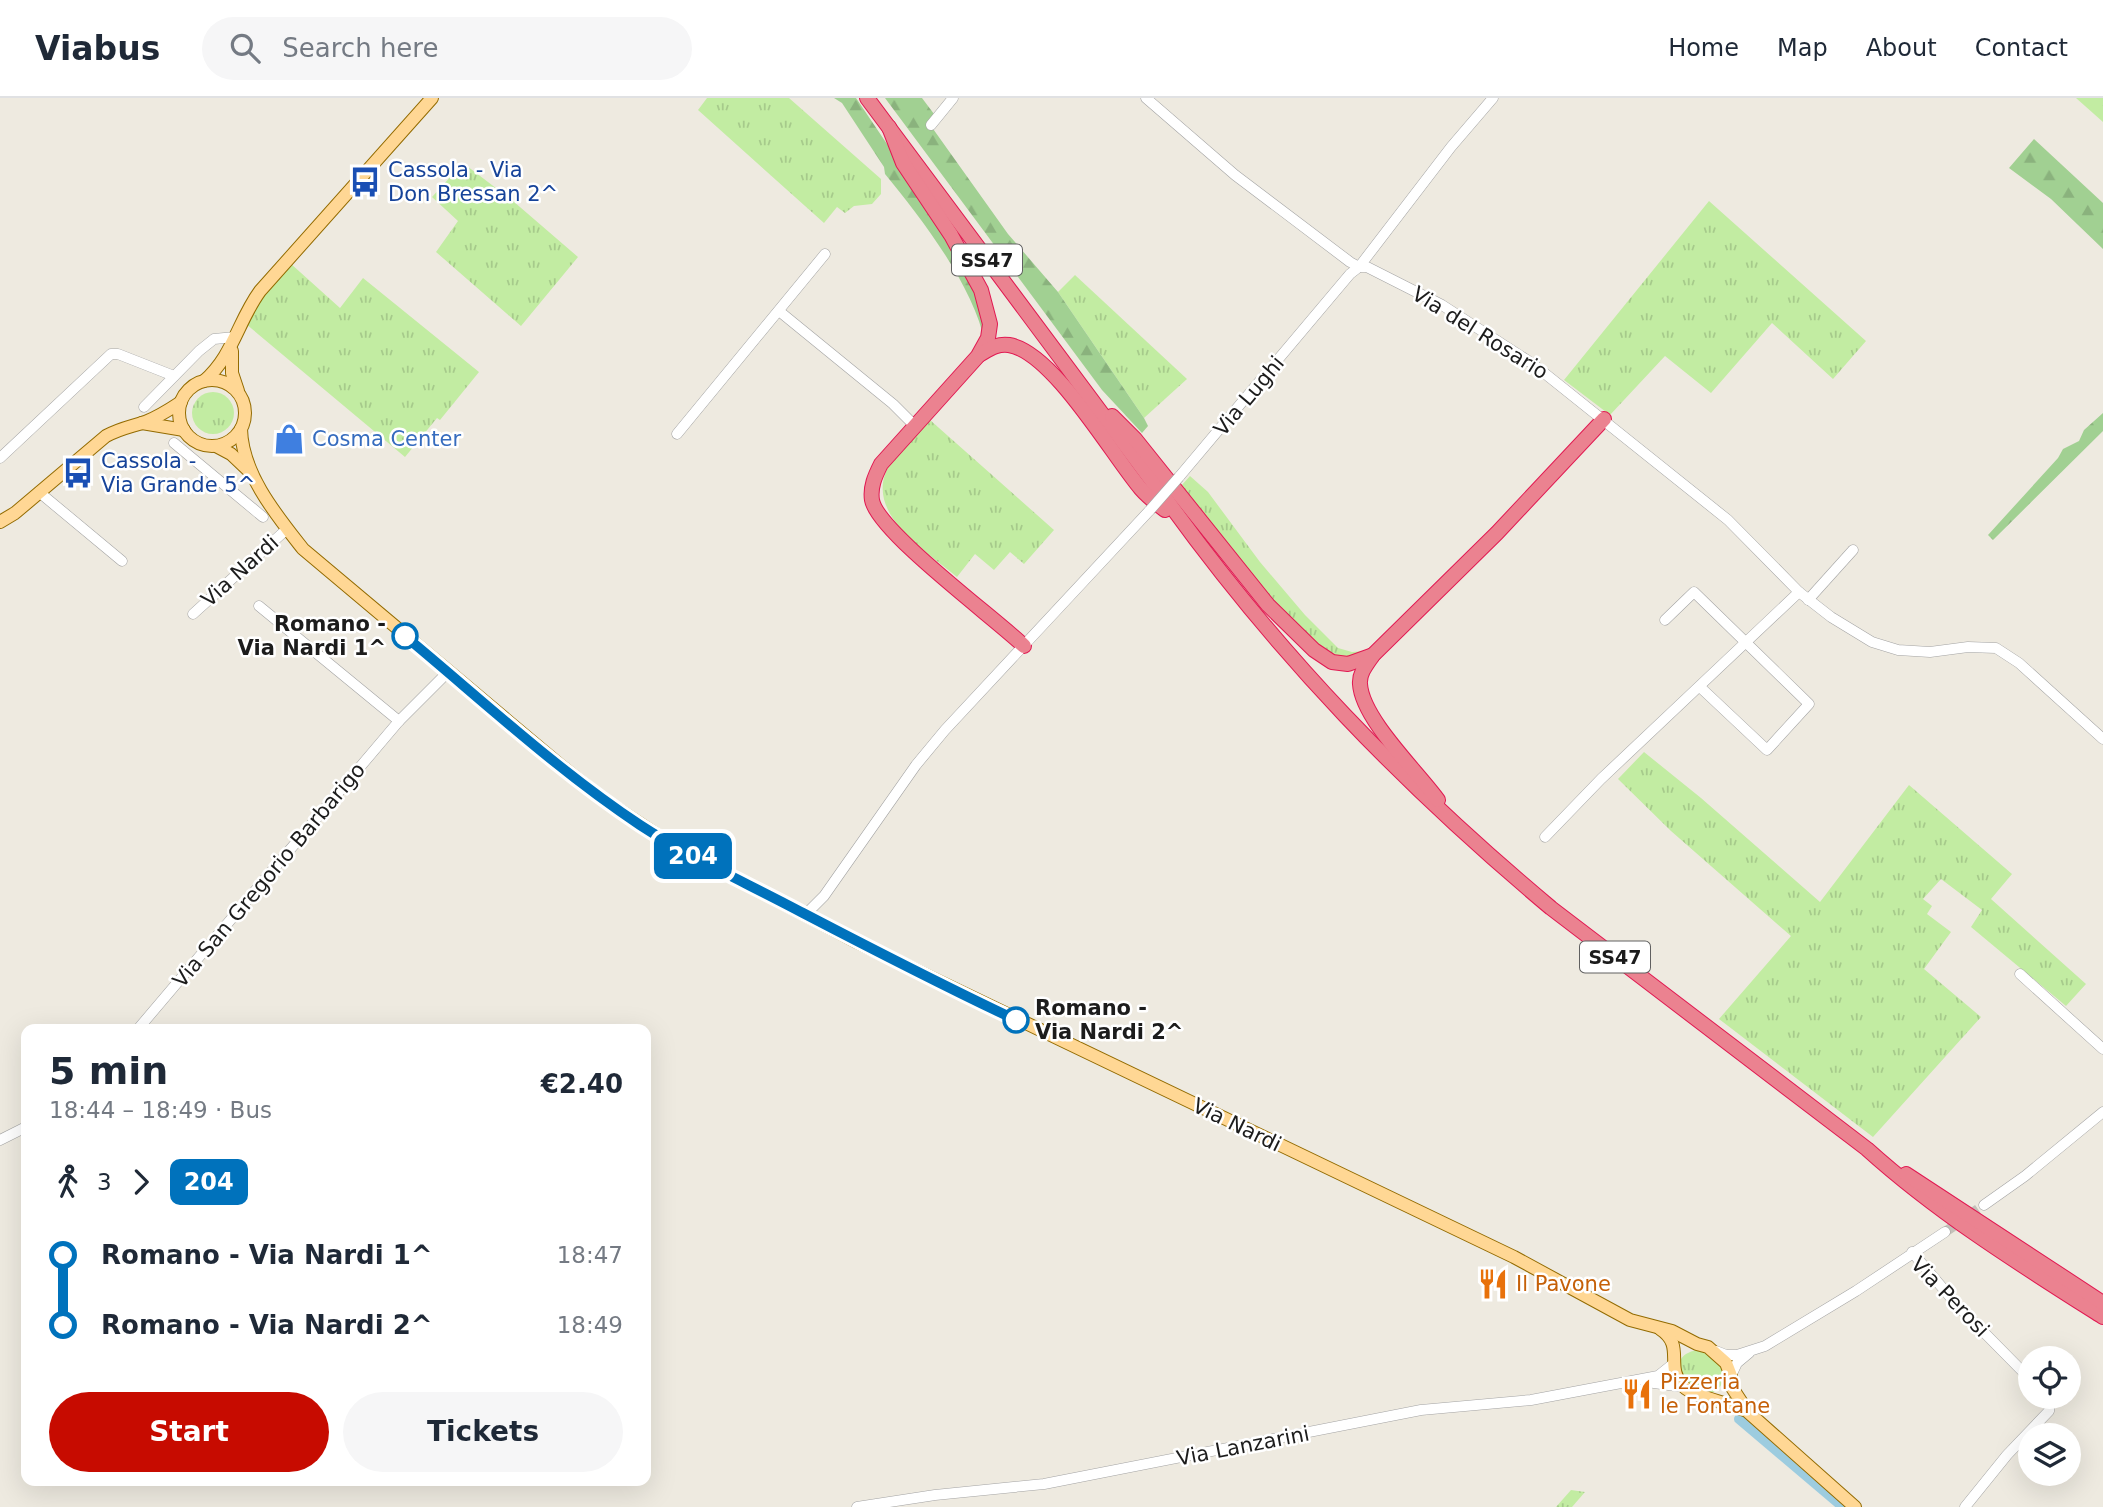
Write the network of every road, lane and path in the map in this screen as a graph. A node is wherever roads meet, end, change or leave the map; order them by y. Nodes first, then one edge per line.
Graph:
1 (432, 98) edge
2 (867, 98) edge
3 (953, 98) edge
4 (1146, 98) edge
5 (1493, 98) edge
6 (931, 125) dead end
7 (889, 127) junction
8 (825, 254) dead end
9 (1359, 267) junction
10 (779, 311) junction
11 (235, 337) junction
12 (978, 356) junction
13 (174, 376) junction
14 (204, 381) junction
15 (1086, 392) junction
16 (240, 397) junction
17 (181, 402) junction
18 (144, 407) dead end
19 (1604, 419) junction
20 (142, 423) junction
21 (915, 426) junction
22 (241, 429) junction
23 (184, 430) junction
24 (677, 434) dead end
25 (174, 443) dead end
26 (216, 446) junction
27 (0, 458) edge
28 (256, 480) junction
29 (39, 492) junction
30 (240, 498) junction
31 (264, 517) dead end
32 (0, 522) edge
33 (287, 529) junction
34 (1187, 529) junction
35 (1853, 551) dead end
36 (122, 561) dead end
37 (1799, 592) junction
38 (1808, 600) junction
39 (259, 606) dead end
40 (193, 614) dead end
41 (1665, 620) dead end
42 (1746, 643) junction
43 (1024, 646) junction
44 (1373, 655) junction
45 (448, 672) junction
46 (1700, 687) junction
47 (399, 721) junction
48 (2103, 739) edge
49 (1455, 824) junction
50 (1545, 836) dead end
51 (824, 896) junction
52 (806, 914) junction
53 (818, 922) junction
54 (2021, 974) dead end
55 (142, 1024) edge
56 (2103, 1049) edge
57 (2103, 1112) edge
58 (21, 1130) edge
59 (0, 1140) edge
60 (1867, 1149) junction
61 (1984, 1205) tunnel mouth
62 (1945, 1231) tunnel mouth
63 (1912, 1252) junction
64 (2103, 1303) edge
65 (2103, 1317) edge
66 (1657, 1327) junction
67 (1697, 1344) junction
68 (1756, 1350) junction
69 (1716, 1351) junction
70 (1674, 1362) junction
71 (2018, 1368) edge
72 (1730, 1379) junction
73 (1629, 1382) junction
74 (1683, 1387) junction
75 (1712, 1398) junction
76 (2049, 1409) edge
77 (1748, 1412) junction
78 (857, 1507) edge
79 (1855, 1507) edge
80 (1965, 1507) edge

1 - 11 main road
2 - 7 highway, SS47
3 - 6 street
4 - 9 street, Via del Rosario
5 - 9 street, Via Lughi
7 - 12 highway
7 - 15 highway, SS47
8 - 10 street
9 - 19 street, Via del Rosario
9 - 43 street, Via Lughi, bridge
10 - 21 street
10 - 24 street
11 - 13 street
11 - 14 main road
11 - 16 main road
12 - 21 highway
12 - 34 highway
13 - 18 street
13 - 27 street
14 - 16 main road
14 - 17 main road
15 - 34 highway, SS47
15 - 44 highway
16 - 22 main road
17 - 20 main road
17 - 23 main road
19 - 37 street, Via del Rosario
19 - 44 highway
20 - 23 main road
20 - 29 main road
21 - 43 highway
22 - 26 main road
22 - 28 main road, Via Nardi
23 - 26 main road
25 - 30 street, Via Nardi
26 - 28 main road, Via Nardi
28 - 30 street
28 - 33 main road, Via Nardi
29 - 32 main road
29 - 36 street
30 - 31 street, Via Nardi
33 - 40 street, Via Nardi
33 - 45 main road, Via Nardi
34 - 49 highway, SS47
35 - 38 street
37 - 38 street, Via del Rosario
37 - 42 street
38 - 48 street, Via del Rosario
39 - 47 street
41 - 42 street
42 - 46 street
42 - 46 street
43 - 51 street, Via Lughi
44 - 49 highway
45 - 47 street, Via San Gregorio Barbarigo
45 - 52 main road, Via Nardi
46 - 50 street
47 - 55 street, Via San Gregorio Barbarigo
49 - 60 highway, SS47
51 - 52 street
51 - 53 street
52 - 53 main road, Via Nardi
53 - 66 main road, Via Nardi
54 - 56 street
57 - 61 street
58 - 59 street
60 - 64 highway, SS47
60 - 65 highway, SS47
62 - 63 street
63 - 68 street, Via Perosi
63 - 71 street, Via Perosi
66 - 67 main road, Via Nardi
66 - 70 main road
67 - 69 main road, Via Nardi
67 - 70 main road
68 - 69 street
68 - 72 street
69 - 72 main road
70 - 73 street, Via Lanzarini
70 - 74 main road
72 - 75 main road
72 - 77 main road
73 - 74 street, Via Lanzarini
73 - 78 street, Via Lanzarini
74 - 75 main road
75 - 77 main road
76 - 80 street
77 - 79 main road

